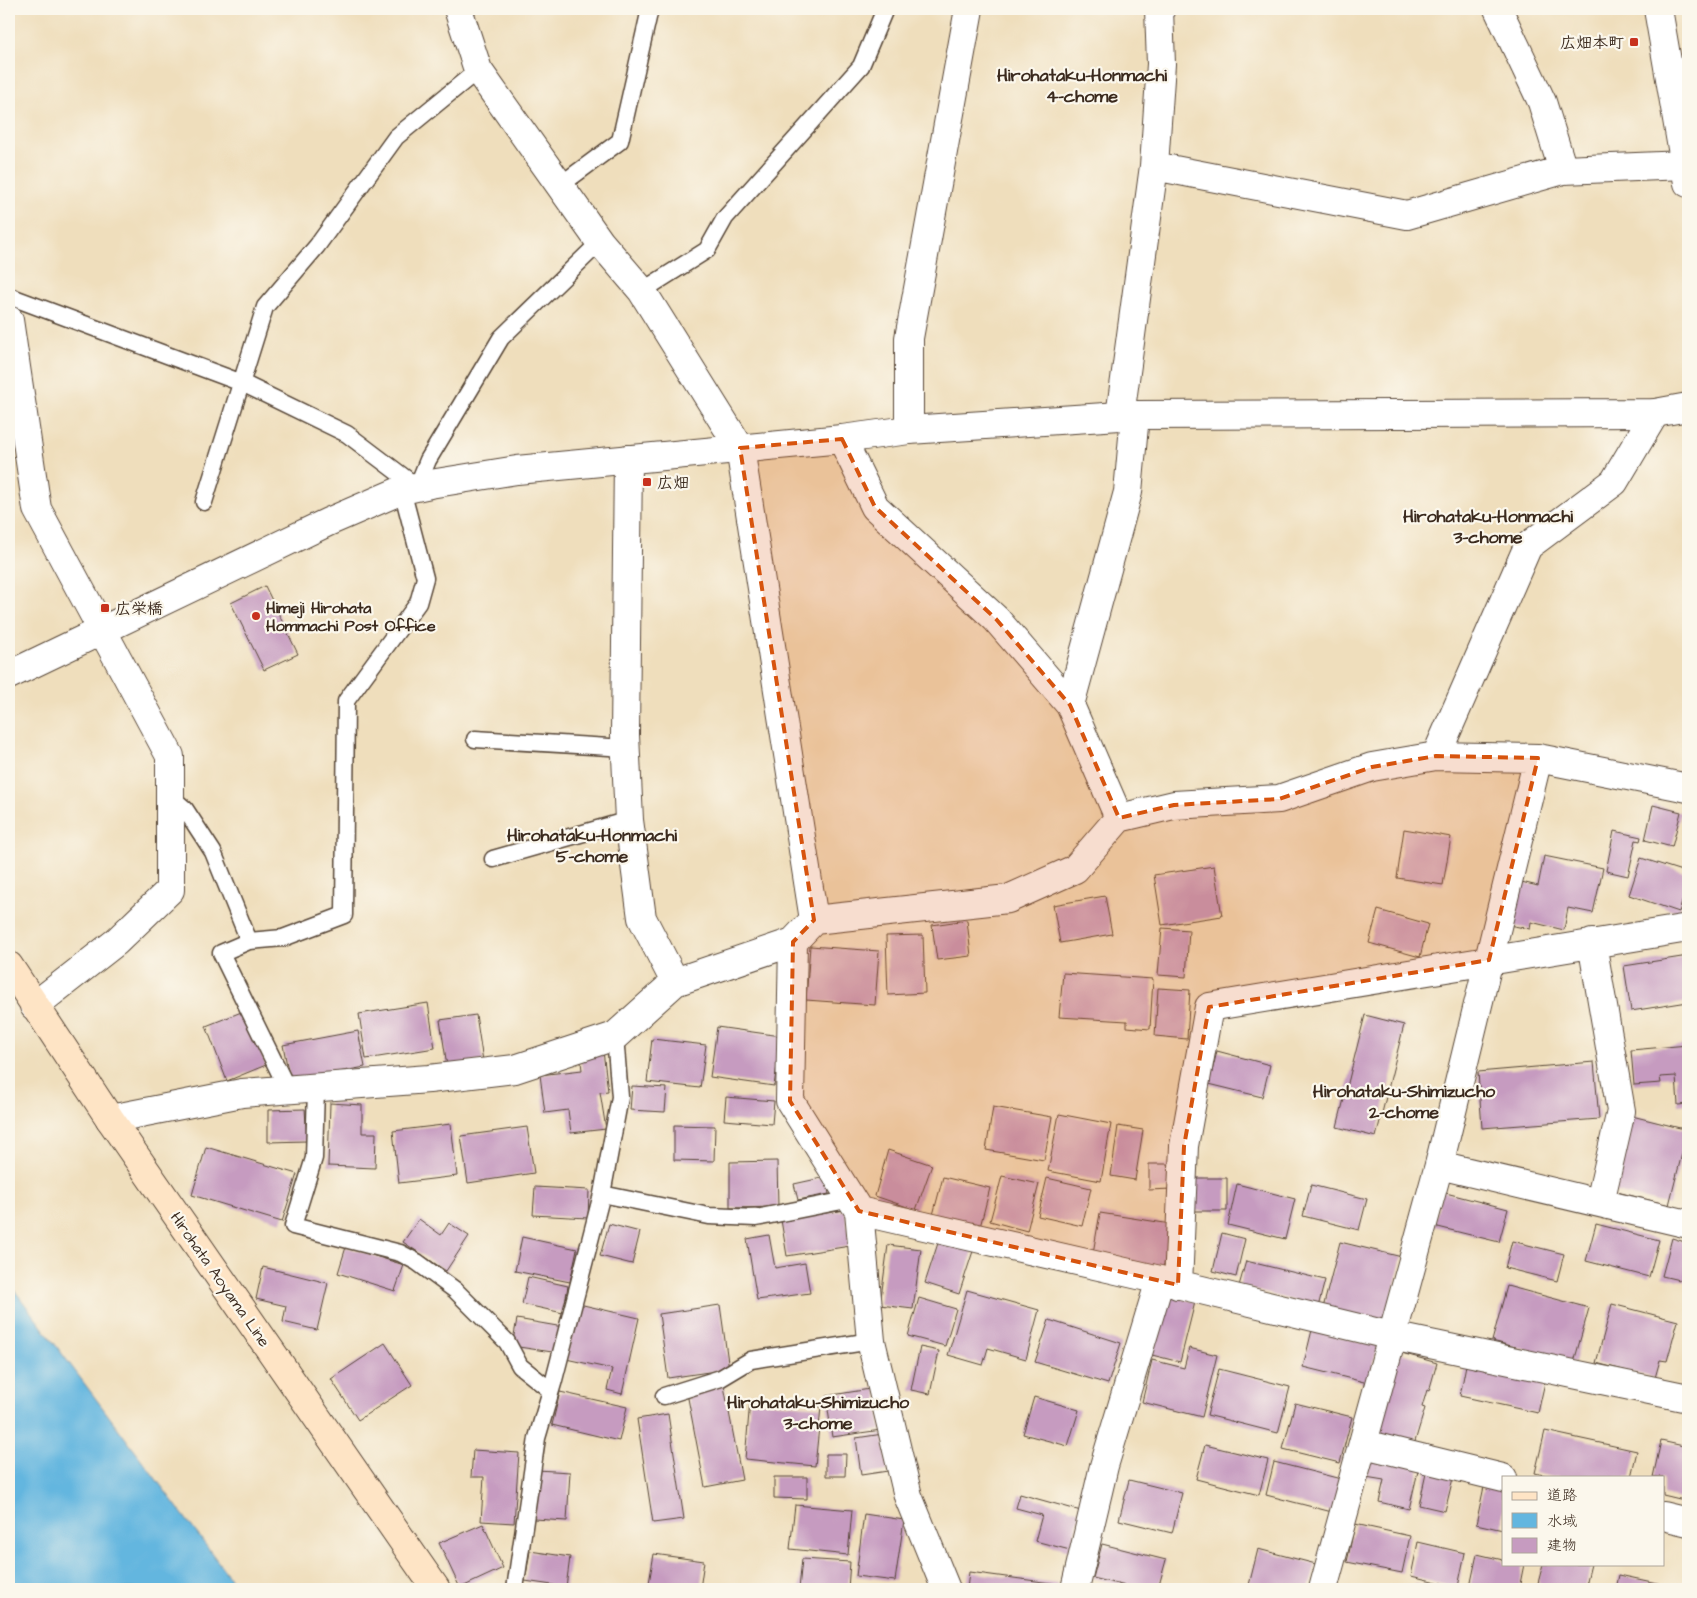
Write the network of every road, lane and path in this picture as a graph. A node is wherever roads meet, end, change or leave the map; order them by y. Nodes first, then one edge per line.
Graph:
1 (458, 9) edge
2 (650, 9) edge
3 (885, 9) edge
4 (969, 9) edge
5 (1159, 9) edge
6 (1498, 9) edge
7 (1658, 9) edge
8 (478, 70) junction
9 (1154, 166) junction
10 (1563, 170) junction
11 (1687, 174) edge
12 (560, 186) junction
13 (600, 242) junction
14 (642, 291) junction
15 (9, 296) edge
16 (9, 320) edge
17 (242, 383) junction
18 (1688, 407) edge
19 (1654, 413) junction
20 (1128, 415) junction
21 (910, 430) junction
22 (842, 439) junction
23 (740, 448) junction
24 (628, 459) junction
25 (410, 489) junction
26 (204, 502) dead end
27 (102, 631) junction
28 (9, 675) edge
29 (1070, 705) junction
30 (476, 739) dead end
31 (626, 748) junction
32 (1436, 756) junction
33 (1538, 758) junction
34 (1688, 788) edge
35 (170, 796) junction
36 (1119, 818) junction
37 (629, 820) junction
38 (493, 859) dead end
39 (814, 920) junction
40 (1688, 928) edge
41 (249, 941) junction
42 (792, 942) junction
43 (1592, 943) junction
44 (1489, 960) junction
45 (9, 966) edge
46 (676, 982) junction
47 (34, 1006) junction
48 (615, 1036) junction
49 (316, 1088) junction
50 (288, 1090) junction
51 (110, 1119) junction
52 (1439, 1165) junction
53 (602, 1194) junction
54 (1600, 1202) junction
55 (855, 1205) junction
56 (1688, 1224) edge
57 (1169, 1282) junction
58 (1392, 1336) junction
59 (871, 1341) junction
60 (550, 1390) junction
61 (664, 1396) dead end
62 (1688, 1398) edge
63 (1364, 1444) junction
64 (1502, 1478) edge
65 (1664, 1516) edge
66 (1688, 1522) edge
67 (436, 1589) edge
68 (515, 1589) edge
69 (946, 1589) edge
70 (1075, 1589) edge
71 (1323, 1589) edge

1 - 8 street
2 - 12 lane
3 - 14 lane
4 - 21 street
5 - 9 street
6 - 10 street
7 - 11 street
8 - 12 street
8 - 17 lane
9 - 10 street
9 - 20 street
10 - 11 street
12 - 13 street
13 - 14 street
13 - 25 lane
14 - 23 street
15 - 17 lane
16 - 27 street
17 - 25 lane
17 - 26 lane
18 - 19 street
19 - 20 street
19 - 32 street
20 - 21 street
20 - 29 street
21 - 22 street
22 - 23 street
22 - 29 street
23 - 24 street
23 - 39 street
24 - 25 street
24 - 31 street
25 - 27 street
25 - 41 lane
27 - 28 street
27 - 35 street
29 - 36 street
30 - 31 lane
31 - 37 street
32 - 33 street
32 - 36 street
33 - 34 street
33 - 44 street
35 - 41 lane
35 - 47 street
36 - 39 street
37 - 38 lane
37 - 46 street
39 - 42 street
40 - 43 street
41 - 50 lane
42 - 46 street
42 - 55 street
43 - 44 street
43 - 54 street
44 - 52 street
44 - 57 street
45 - 47 main road, Hirohata Aoyama Line
46 - 48 street
47 - 51 main road, Hirohata Aoyama Line
48 - 49 street
48 - 53 lane
49 - 50 street
49 - 60 lane
50 - 51 street
51 - 67 main road, Hirohata Aoyama Line
52 - 54 street
52 - 58 street
53 - 55 lane
53 - 60 lane
54 - 56 street
55 - 57 street
55 - 59 street
57 - 58 street
57 - 70 street
58 - 62 street
58 - 63 street
59 - 61 lane
59 - 69 street
60 - 68 lane
63 - 64 street
63 - 71 street
65 - 66 street

